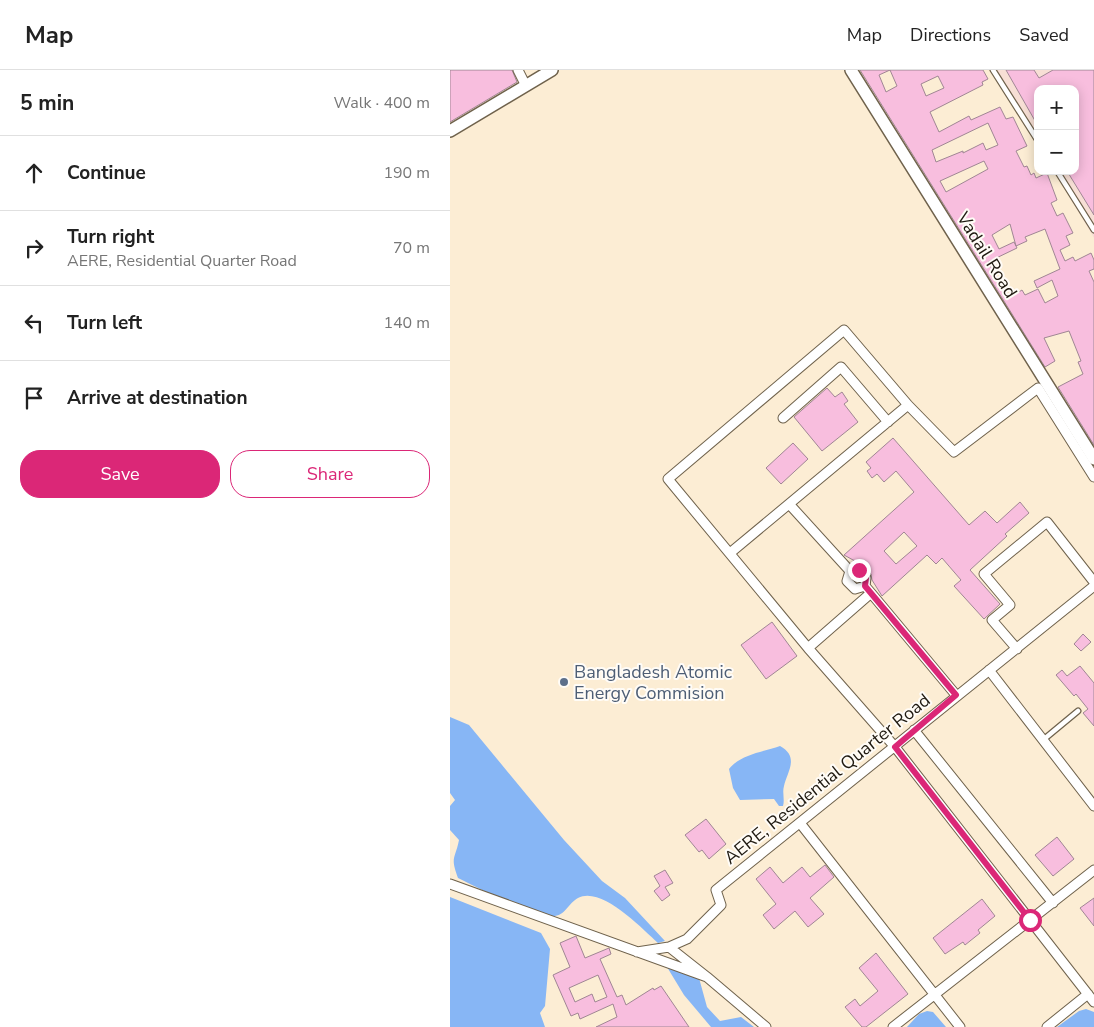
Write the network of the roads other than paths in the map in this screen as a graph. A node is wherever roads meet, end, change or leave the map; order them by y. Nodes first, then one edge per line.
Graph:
1 (518, 70) edge
2 (552, 70) edge
3 (851, 70) edge
4 (993, 70) edge
5 (526, 86) junction
6 (450, 131) edge
7 (1034, 135) edge
8 (1060, 175) edge
9 (1094, 230) edge
10 (908, 405) junction
11 (783, 418) dead end
12 (888, 422) junction
13 (1094, 459) edge
14 (1094, 477) edge
15 (790, 505) junction
16 (730, 553) junction
17 (850, 571) junction
18 (1094, 586) edge
19 (868, 590) junction
20 (808, 648) junction
21 (1017, 649) junction
22 (989, 670) junction
23 (956, 695) junction
24 (1078, 711) dead end
25 (914, 730) junction
26 (1043, 740) junction
27 (895, 747) junction
28 (1094, 806) edge
29 (800, 823) junction
30 (1094, 870) edge
31 (450, 884) edge
32 (1053, 903) junction
33 (1030, 920) junction
34 (669, 947) junction
35 (637, 952) junction
36 (707, 977) junction
37 (935, 993) junction
38 (1088, 994) junction
39 (1094, 1002) edge
40 (766, 1027) edge
41 (893, 1027) edge
42 (960, 1027) edge
43 (1048, 1027) edge

1 - 5 street
2 - 5 street
3 - 13 street, Vadail Road
4 - 7 lane
5 - 6 street
8 - 9 lane
10 - 12 street
10 - 14 street
10 - 16 street
11 - 12 street
12 - 15 street
15 - 16 street
15 - 17 street
16 - 20 street
17 - 19 street
17 - 19 street
18 - 21 street, AERE, Residential Quarter Road
18 - 21 street
19 - 20 street
19 - 23 street
20 - 27 street
21 - 22 street, AERE, Residential Quarter Road
22 - 23 street, AERE, Residential Quarter Road
22 - 26 street
23 - 25 street, AERE, Residential Quarter Road
24 - 26 lane
25 - 27 street, AERE, Residential Quarter Road
25 - 32 street
26 - 28 street
27 - 29 street, AERE, Residential Quarter Road
27 - 33 street
29 - 34 street, AERE, Residential Quarter Road
29 - 37 street
30 - 32 street
31 - 35 street, AERE, Residential Quarter Road
32 - 33 street
33 - 37 street
33 - 38 street
34 - 35 street, AERE, Residential Quarter Road
34 - 36 street
35 - 36 street, AERE, Residential Quarter Road
36 - 40 street
37 - 41 street
37 - 42 street
38 - 39 street
38 - 43 street

